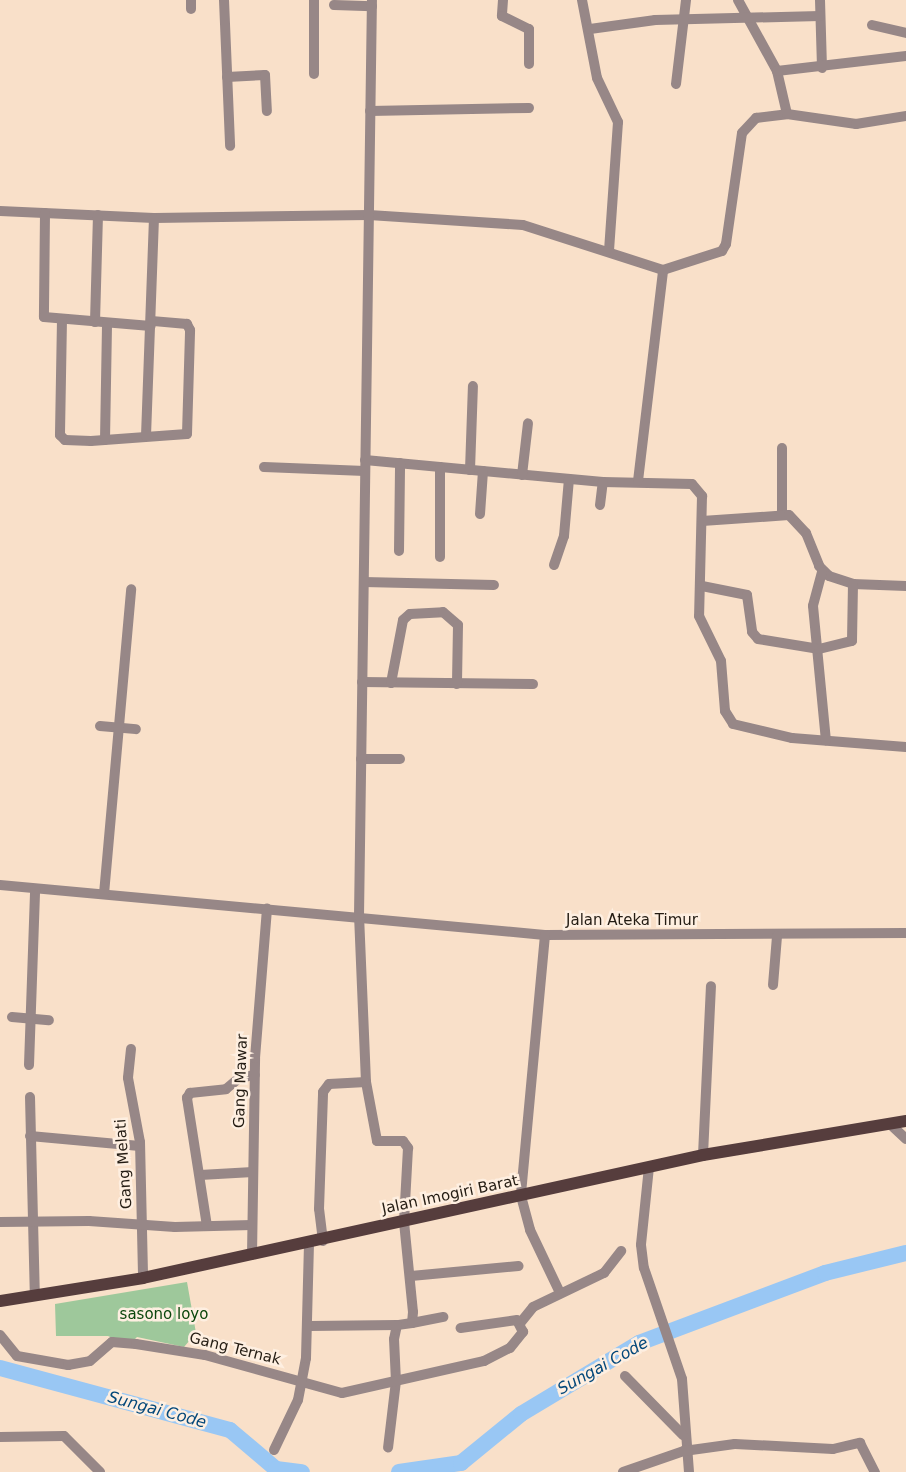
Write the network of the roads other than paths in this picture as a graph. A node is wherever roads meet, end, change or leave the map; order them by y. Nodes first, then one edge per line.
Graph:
1 (224, 0) edge
2 (314, 0) edge
3 (503, 0) edge
4 (582, 0) edge
5 (686, 0) edge
6 (738, 0) edge
7 (820, 0) edge
8 (372, 3) edge
9 (334, 5) dead end
10 (820, 16) junction
11 (747, 19) junction
12 (685, 21) junction
13 (872, 25) dead end
14 (590, 29) junction
15 (906, 33) edge
16 (906, 56) edge
17 (529, 64) dead end
18 (822, 68) junction
19 (777, 71) junction
20 (314, 74) dead end
21 (227, 77) junction
22 (676, 84) dead end
23 (528, 108) dead end
24 (267, 110) dead end
25 (370, 111) junction
26 (786, 114) junction
27 (906, 116) edge
28 (230, 146) dead end
29 (0, 211) edge
30 (45, 213) junction
31 (98, 215) junction
32 (369, 215) junction
33 (154, 218) junction
34 (609, 251) junction
35 (663, 270) junction
36 (62, 319) junction
37 (95, 322) junction
38 (107, 323) junction
39 (151, 323) junction
40 (474, 386) dead end
41 (528, 423) dead end
42 (146, 436) junction
43 (105, 440) junction
44 (782, 448) dead end
45 (400, 463) junction
46 (365, 465) junction
47 (264, 467) dead end
48 (440, 467) junction
49 (470, 470) junction
50 (483, 471) junction
51 (522, 475) junction
52 (569, 479) junction
53 (603, 482) junction
54 (638, 482) junction
55 (600, 505) dead end
56 (480, 514) dead end
57 (782, 515) junction
58 (702, 521) junction
59 (399, 551) dead end
60 (440, 557) dead end
61 (554, 565) dead end
62 (822, 572) junction
63 (364, 582) junction
64 (853, 584) junction
65 (494, 585) dead end
66 (702, 586) junction
67 (906, 586) edge
68 (131, 589) dead end
69 (819, 649) junction
70 (362, 682) junction
71 (391, 683) junction
72 (457, 684) junction
73 (533, 684) dead end
74 (100, 726) dead end
75 (119, 727) junction
76 (136, 729) dead end
77 (826, 740) junction
78 (906, 747) edge
79 (362, 759) junction
80 (400, 759) dead end
81 (0, 885) edge
82 (35, 889) junction
83 (104, 894) junction
84 (267, 908) junction
85 (359, 916) junction
86 (906, 934) edge
87 (545, 935) junction
88 (777, 936) junction
89 (710, 986) dead end
90 (773, 986) dead end
91 (12, 1017) dead end
92 (30, 1019) junction
93 (50, 1020) dead end
94 (131, 1048) dead end
95 (29, 1065) dead end
96 (255, 1074) junction
97 (366, 1082) junction
98 (30, 1097) dead end
99 (906, 1121) edge
100 (890, 1124) junction
101 (30, 1136) junction
102 (906, 1140) edge
103 (140, 1146) junction
104 (703, 1155) junction
105 (649, 1167) junction
106 (253, 1172) junction
107 (200, 1175) junction
108 (521, 1196) junction
109 (35, 1220) junction
110 (0, 1222) edge
111 (404, 1222) junction
112 (252, 1225) junction
113 (144, 1226) junction
114 (207, 1226) junction
115 (323, 1241) junction
116 (309, 1244) junction
117 (621, 1251) dead end
118 (252, 1255) junction
119 (519, 1266) dead end
120 (411, 1276) junction
121 (143, 1278) junction
122 (560, 1293) junction
123 (35, 1295) junction
124 (0, 1301) edge
125 (443, 1316) dead end
126 (520, 1322) junction
127 (412, 1323) junction
128 (397, 1325) junction
129 (310, 1326) junction
130 (461, 1328) dead end
131 (0, 1336) edge
132 (625, 1376) dead end
133 (396, 1381) junction
134 (301, 1382) junction
135 (683, 1435) junction
136 (0, 1438) edge
137 (388, 1448) dead end
138 (274, 1450) dead end
139 (684, 1451) junction
140 (100, 1472) edge
141 (623, 1472) edge
142 (689, 1472) edge
143 (875, 1472) edge

1 - 21 street
2 - 20 street
3 - 17 street
4 - 14 street
5 - 12 street
6 - 11 street
7 - 10 street
8 - 9 street
8 - 25 street
10 - 11 street
10 - 18 street
11 - 12 street
11 - 19 street
12 - 14 street
12 - 22 street
13 - 15 street
14 - 34 street
16 - 18 street
18 - 19 street
19 - 26 street
21 - 24 street
21 - 28 street
23 - 25 street
25 - 32 street
26 - 27 street
26 - 35 street
29 - 30 street
30 - 31 street
30 - 36 street
31 - 33 street
31 - 37 street
32 - 33 street
32 - 34 street
32 - 46 street
33 - 39 street
34 - 35 street
35 - 54 street
36 - 37 street
36 - 43 street
37 - 38 street
38 - 39 street
38 - 43 street
39 - 42 street
39 - 42 street
40 - 49 street
41 - 51 street
42 - 43 street
44 - 57 street
45 - 46 street
45 - 48 street
45 - 59 street
46 - 47 street
46 - 63 street
48 - 49 street
48 - 60 street
49 - 50 street
50 - 51 street
50 - 56 street
51 - 52 street
52 - 53 street
52 - 61 street
53 - 54 street
53 - 55 street
54 - 58 street
57 - 58 street
57 - 62 street
58 - 66 street
62 - 64 street
62 - 69 street
63 - 65 street
63 - 70 street
64 - 67 street
64 - 69 street
66 - 69 street
66 - 77 street
68 - 75 street
69 - 77 street
70 - 71 street
70 - 79 street
71 - 72 street
71 - 72 street
72 - 73 street
74 - 75 street
75 - 76 street
75 - 83 street
77 - 78 street
79 - 80 street
79 - 85 street
81 - 82 street, Jalan Ateka Timur
82 - 83 street, Jalan Ateka Timur
82 - 92 street
83 - 84 street, Jalan Ateka Timur
84 - 85 street, Jalan Ateka Timur
84 - 96 street, Gang Mawar
85 - 87 street, Jalan Ateka Timur
85 - 97 street
86 - 88 street, Jalan Ateka Timur
87 - 88 street, Jalan Ateka Timur
87 - 108 street
88 - 90 street
89 - 104 street
91 - 92 street
92 - 93 street
92 - 95 street
94 - 103 street, Gang Melati
96 - 106 street, Gang Mawar
96 - 107 street
97 - 111 street
97 - 115 street
98 - 101 street
99 - 100 main road, Jalan Imogiri Barat
100 - 102 street
100 - 104 main road, Jalan Imogiri Barat
101 - 103 street
101 - 109 street
103 - 113 street, Gang Melati
104 - 105 main road, Jalan Imogiri Barat
105 - 108 main road, Jalan Imogiri Barat
105 - 135 street
106 - 107 street
106 - 112 street, Gang Mawar
107 - 114 street
108 - 111 main road, Jalan Imogiri Barat
108 - 122 street
109 - 110 street
109 - 113 street
109 - 123 street
111 - 115 main road, Jalan Imogiri Barat
111 - 120 street
112 - 114 street
112 - 118 street, Gang Mawar
113 - 114 street
113 - 121 street, Gang Melati
115 - 116 main road, Jalan Imogiri Barat
116 - 118 main road, Jalan Imogiri Barat
116 - 129 street
117 - 122 street
118 - 121 main road, Jalan Imogiri Barat
119 - 120 street
120 - 127 street
121 - 123 main road, Jalan Imogiri Barat
122 - 126 street
123 - 124 main road, Jalan Imogiri Barat
125 - 127 street
126 - 130 street
126 - 133 street, Gang Ternak
127 - 128 street
128 - 129 street
128 - 133 street
129 - 134 street
131 - 134 street, Gang Ternak
132 - 135 street
133 - 134 street, Gang Ternak
133 - 137 street
134 - 138 street
135 - 139 street
136 - 140 street
139 - 141 street
139 - 142 street
139 - 143 street

